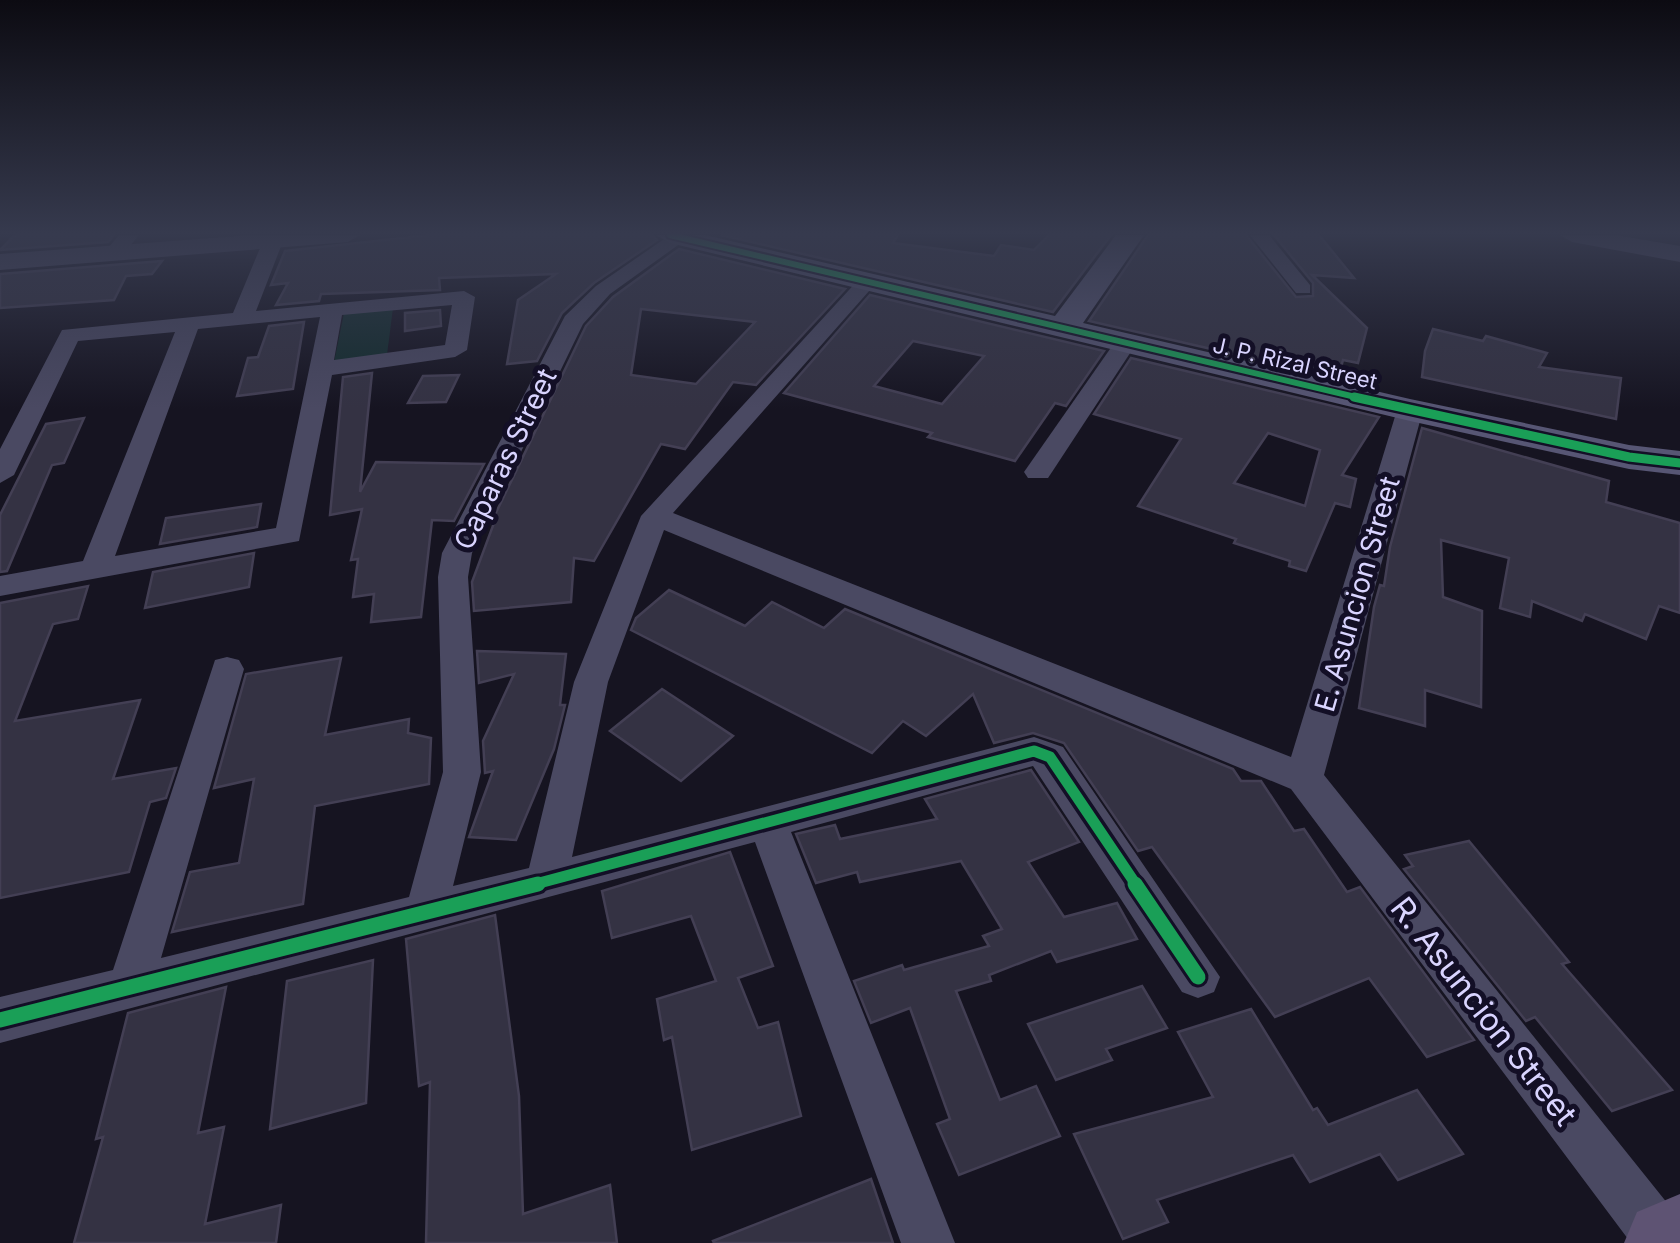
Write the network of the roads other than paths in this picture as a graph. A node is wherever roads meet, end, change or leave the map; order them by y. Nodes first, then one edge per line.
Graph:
1 (252, 293) edge
2 (600, 293) edge
3 (857, 293) edge
4 (912, 293) edge
5 (1088, 293) edge
6 (332, 308) junction
7 (243, 316) junction
8 (190, 321) junction
9 (1062, 330) junction
10 (1125, 344) junction
11 (321, 370) junction
12 (1410, 410) junction
13 (1629, 457) junction
14 (4, 460) edge
15 (1680, 463) edge
16 (1038, 472) dead end
17 (1680, 474) edge
18 (655, 516) junction
19 (95, 569) junction
20 (0, 586) edge
21 (227, 669) dead end
22 (1304, 778) junction
23 (767, 821) junction
24 (546, 882) junction
25 (426, 912) junction
26 (1198, 977) dead end
27 (130, 988) junction
28 (0, 1020) edge
29 (1680, 1238) edge
30 (928, 1243) edge
31 (1667, 1243) edge

1 - 7 street
2 - 25 street, Caparas Street
3 - 18 street
4 - 9 main road, J. P. Rizal Street
5 - 9 main road
6 - 7 street
6 - 11 street
6 - 11 street
7 - 8 street
8 - 14 street
8 - 19 street
9 - 10 main road, J. P. Rizal Street
10 - 12 main road, J. P. Rizal Street
10 - 16 street
11 - 19 street
12 - 13 main road, J. P. Rizal Street
12 - 22 street, E. Asuncion Street
13 - 15 main road, J. P. Rizal Street
13 - 17 main road
18 - 22 street
18 - 24 street
19 - 20 street
21 - 27 street
22 - 31 street, R. Asuncion Street
23 - 24 street
23 - 26 street
23 - 30 street
24 - 25 street
25 - 27 street
27 - 28 street
29 - 31 main road

